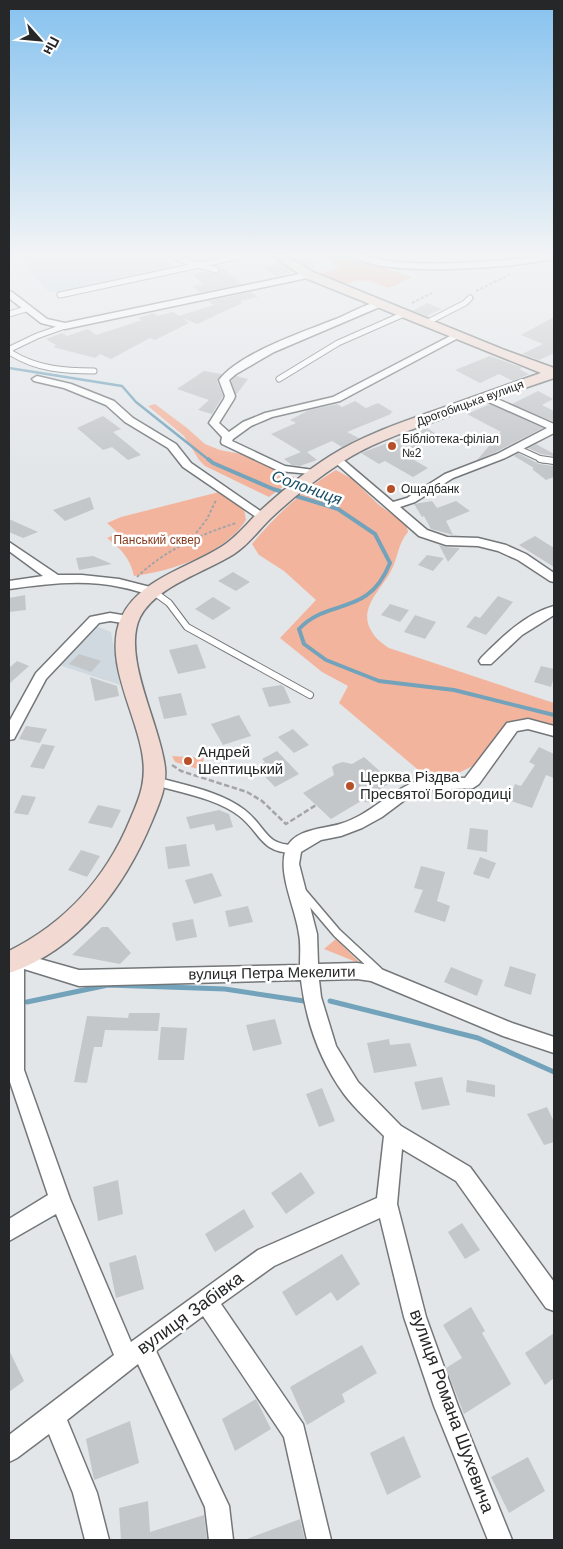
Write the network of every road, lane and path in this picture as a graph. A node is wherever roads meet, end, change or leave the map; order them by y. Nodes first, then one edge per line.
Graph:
1 (58, 328) edge
2 (322, 328) edge
3 (371, 328) edge
4 (439, 328) edge
5 (457, 336) junction
6 (94, 371) dead end
7 (554, 373) edge
8 (279, 378) dead end
9 (37, 379) dead end
10 (486, 397) junction
11 (228, 438) junction
12 (517, 448) junction
13 (336, 459) junction
14 (554, 461) edge
15 (312, 478) junction
16 (221, 490) junction
17 (392, 506) junction
18 (260, 516) junction
19 (163, 538) dead end
20 (189, 542) junction
21 (9, 546) edge
22 (180, 546) junction
23 (554, 578) edge
24 (55, 579) junction
25 (130, 583) junction
26 (9, 585) edge
27 (154, 592) junction
28 (554, 610) edge
29 (129, 620) junction
30 (486, 662) dead end
31 (310, 695) dead end
32 (554, 731) edge
33 (9, 734) edge
34 (169, 762) dead end
35 (155, 782) junction
36 (316, 805) dead end
37 (294, 849) junction
38 (296, 886) junction
39 (12, 960) edge
40 (309, 971) junction
41 (390, 980) junction
42 (554, 1045) edge
43 (394, 1133) junction
44 (60, 1200) junction
45 (387, 1204) junction
46 (9, 1231) edge
47 (554, 1300) edge
48 (206, 1301) junction
49 (135, 1353) junction
50 (54, 1417) junction
51 (9, 1450) edge
52 (97, 1540) edge
53 (221, 1540) edge
54 (319, 1540) edge
55 (500, 1540) edge

1 - 6 lane
2 - 11 street
3 - 8 lane
4 - 5 street
5 - 7 street
5 - 11 street
7 - 10 street, Дрогобицька вулиця
9 - 16 street
10 - 12 street
10 - 13 street, Дрогобицька вулиця
11 - 15 street
12 - 14 lane
12 - 17 street
13 - 15 street, Дрогобицька вулиця
13 - 17 street
15 - 18 street, Дрогобицька вулиця
16 - 18 street
16 - 20 path
17 - 23 street
18 - 20 path
18 - 27 street, Дрогобицька вулиця
19 - 22 path
20 - 22 path
21 - 24 street
22 - 25 path
24 - 25 street
24 - 26 street
25 - 27 street
27 - 29 street, Дрогобицька вулиця
27 - 31 lane
28 - 30 street
29 - 33 street
29 - 35 street
32 - 37 street
34 - 36 path
35 - 37 lane
35 - 39 street
37 - 38 street
38 - 40 street
38 - 41 lane
39 - 40 street, вулиця Петра Мекелити
39 - 44 street
40 - 41 street, вулиця Петра Мекелити
40 - 43 street
41 - 42 street, вулиця Петра Мекелити
43 - 45 street, вулиця Романа Шухевича
43 - 47 street
44 - 46 street
44 - 49 street
45 - 48 street, вулиця Забівка
45 - 55 street, вулиця Романа Шухевича
48 - 49 street, вулиця Забівка
48 - 54 street
49 - 50 street, вулиця Забівка
49 - 53 street
50 - 51 street, вулиця Забівка
50 - 52 street

